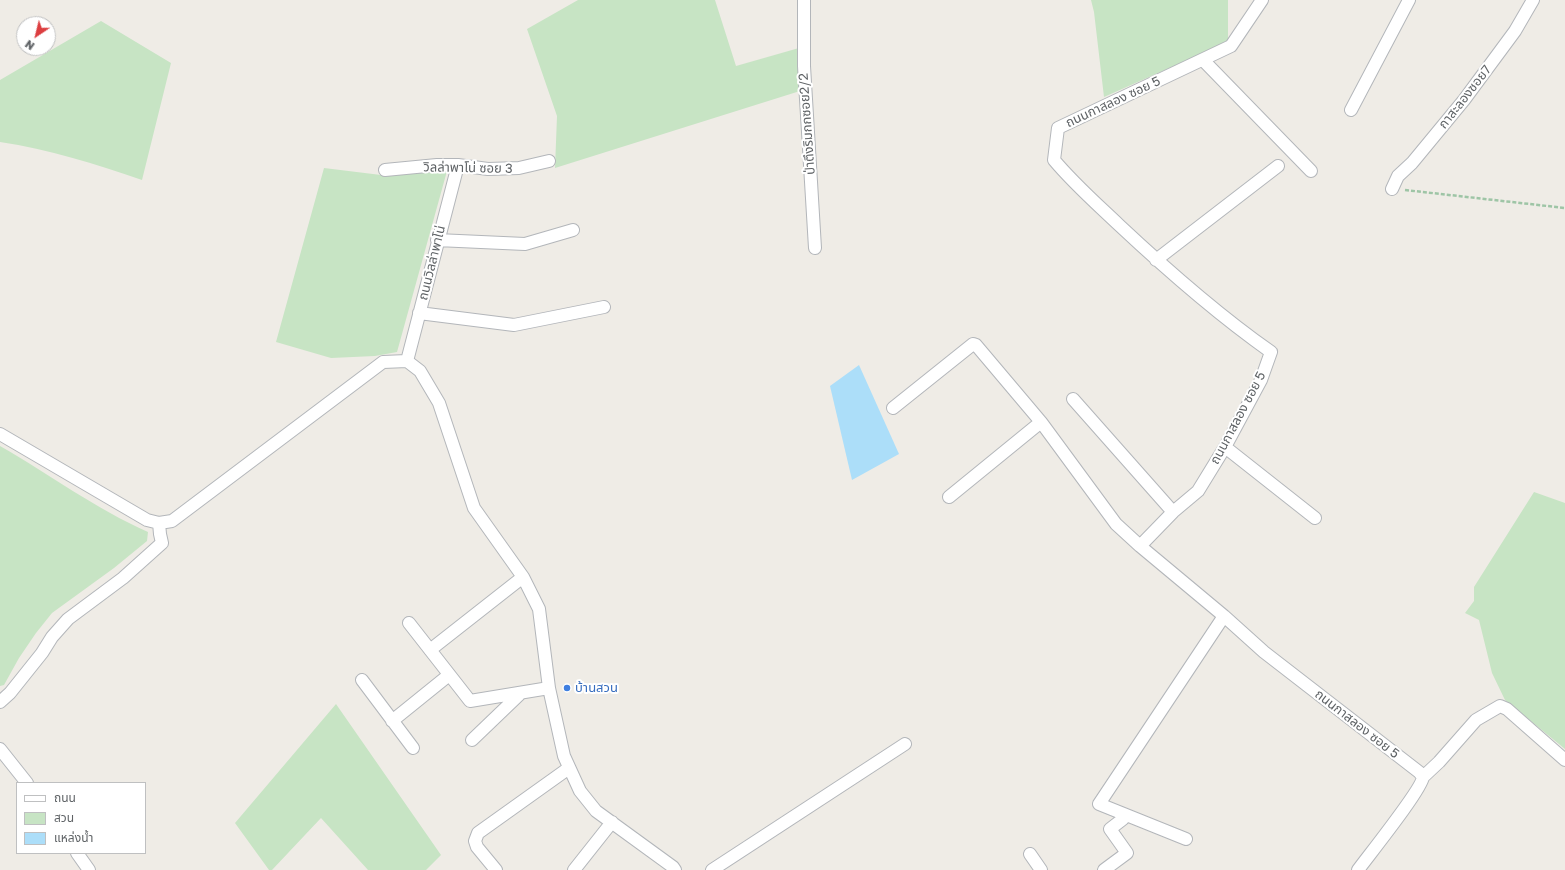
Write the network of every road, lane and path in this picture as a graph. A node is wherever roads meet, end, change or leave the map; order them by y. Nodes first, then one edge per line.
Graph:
1 (804, 0) edge
2 (1262, 0) edge
3 (1409, 0) edge
4 (1533, 0) edge
5 (1203, 60) junction
6 (1351, 110) dead end
7 (549, 161) dead end
8 (458, 165) junction
9 (1278, 166) dead end
10 (385, 170) dead end
11 (1311, 171) dead end
12 (1392, 189) joint
13 (1565, 208) edge
14 (573, 230) dead end
15 (438, 240) junction
16 (815, 248) dead end
17 (1156, 260) junction
18 (604, 307) dead end
19 (419, 313) junction
20 (407, 361) junction
21 (1073, 399) dead end
22 (893, 408) dead end
23 (1041, 422) junction
24 (0, 434) edge
25 (1225, 447) junction
26 (949, 497) dead end
27 (1172, 512) junction
28 (1315, 518) dead end
29 (159, 523) junction
30 (1140, 546) junction
31 (522, 578) junction
32 (1224, 616) junction
33 (409, 623) dead end
34 (430, 650) junction
35 (450, 676) junction
36 (362, 680) dead end
37 (549, 688) junction
38 (521, 693) junction
39 (0, 702) edge
40 (392, 721) junction
41 (472, 740) dead end
42 (905, 744) dead end
43 (413, 748) dead end
44 (0, 749) edge
45 (1565, 760) edge
46 (569, 768) junction
47 (1423, 776) junction
48 (26, 782) edge
49 (1122, 819) dead end
50 (612, 822) junction
51 (1186, 839) dead end
52 (78, 854) edge
53 (1030, 854) dead end
54 (89, 870) edge
55 (496, 870) edge
56 (574, 870) edge
57 (675, 870) edge
58 (712, 870) edge
59 (1041, 870) edge
60 (1104, 870) edge
61 (1358, 870) edge

1 - 16 street, ป่าตึงริมกกซอย2/2
2 - 5 street, ถนนกาสลอง ซอย 5
3 - 6 street
4 - 12 street, กาสะลองซอย7
5 - 11 street
5 - 17 street, ถนนกาสลอง ซอย 5
7 - 8 street, วิลล่าพาโน่ ซอย 3
8 - 10 street, วิลล่าพาโน่ ซอย 3
8 - 15 street, ถนนวิลล่าพาโน่
9 - 17 street
12 - 13 path
14 - 15 street
15 - 19 street, ถนนวิลล่าพาโน่
17 - 25 street, ถนนกาสลอง ซอย 5
18 - 19 street
19 - 20 street, ถนนวิลล่าพาโน่
20 - 29 street
20 - 31 street
21 - 27 street
22 - 23 street
23 - 26 street
23 - 30 street
24 - 29 street
25 - 27 street, ถนนกาสลอง ซอย 5
25 - 28 street
27 - 30 street, ถนนกาสลอง ซอย 5
29 - 39 street
30 - 32 street, ถนนกาสลอง ซอย 5
31 - 34 street
31 - 37 street
32 - 47 street, ถนนกาสลอง ซอย 5
32 - 51 street
33 - 34 street
34 - 35 street
35 - 38 street
35 - 40 street
36 - 40 street
37 - 38 street
37 - 46 street
38 - 41 street
40 - 43 street
42 - 58 street
44 - 48 street
45 - 47 street
46 - 50 street
46 - 55 street
47 - 61 street
49 - 60 street
50 - 56 street
50 - 57 street
52 - 54 street
53 - 59 street

